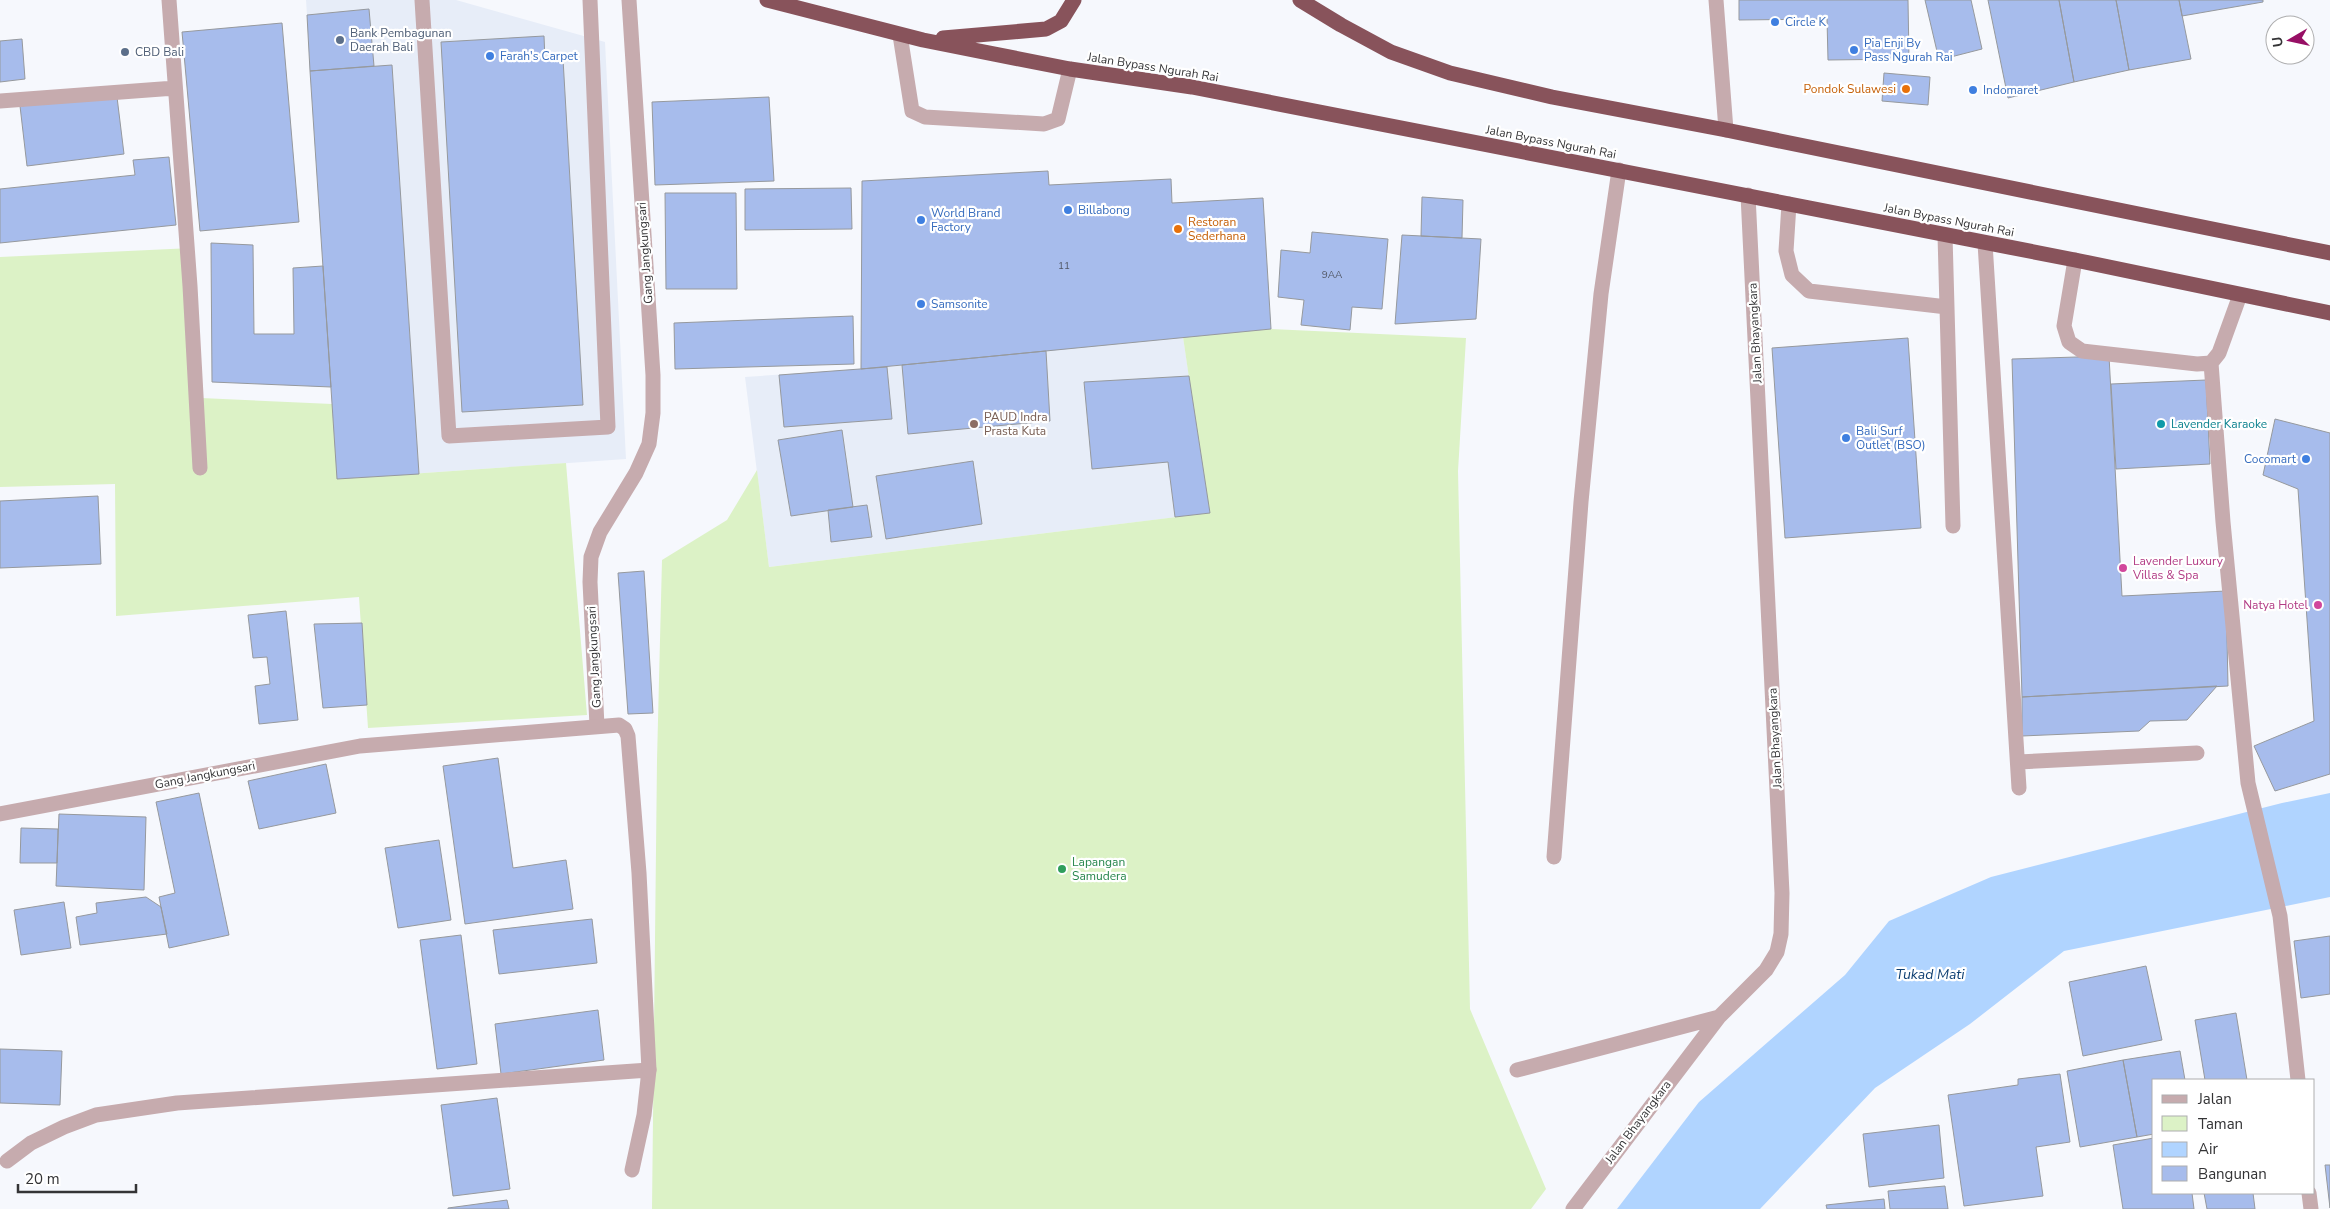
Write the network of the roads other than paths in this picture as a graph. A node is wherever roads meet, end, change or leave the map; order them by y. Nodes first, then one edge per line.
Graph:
1 (168, 0) edge
2 (422, 0) edge
3 (590, 0) edge
4 (630, 0) edge
5 (767, 0) edge
6 (1074, 0) edge
7 (1300, 0) edge
8 (1716, 0) edge
9 (900, 34) junction
10 (923, 40) junction
11 (1070, 69) junction
12 (175, 88) junction
13 (0, 101) edge
14 (1726, 130) junction
15 (1619, 170) junction
16 (1748, 195) junction
17 (1790, 204) junction
18 (1945, 235) junction
19 (1985, 242) junction
20 (2330, 253) edge
21 (2074, 260) junction
22 (2240, 294) junction
23 (1946, 307) junction
24 (2330, 314) edge
25 (2211, 363) junction
26 (200, 468) dead end
27 (1953, 526) dead end
28 (597, 726) junction
29 (2197, 754) dead end
30 (2018, 762) junction
31 (2019, 788) dead end
32 (0, 814) edge
33 (1554, 857) dead end
34 (1719, 1018) junction
35 (649, 1070) junction
36 (1517, 1070) dead end
37 (2298, 1079) edge
38 (7, 1161) dead end
39 (632, 1170) dead end
40 (2309, 1194) edge
41 (1573, 1209) edge
42 (2311, 1209) edge

1 - 12 street
2 - 3 street
4 - 28 street, Gang Jangkungsari
5 - 9 highway, Jalan Bypass Ngurah Rai
6 - 10 highway
7 - 14 highway
8 - 14 street
9 - 10 highway, Jalan Bypass Ngurah Rai
9 - 11 street
10 - 11 highway, Jalan Bypass Ngurah Rai
11 - 15 highway, Jalan Bypass Ngurah Rai
12 - 13 street
12 - 26 street
14 - 20 highway
15 - 16 highway, Jalan Bypass Ngurah Rai
15 - 33 street
16 - 17 highway, Jalan Bypass Ngurah Rai
16 - 34 street, Jalan Bhayangkara
17 - 18 highway, Jalan Bypass Ngurah Rai
17 - 23 street
18 - 19 highway, Jalan Bypass Ngurah Rai
18 - 23 street
19 - 21 highway, Jalan Bypass Ngurah Rai
19 - 30 street
21 - 22 highway, Jalan Bypass Ngurah Rai
21 - 25 street
22 - 24 highway, Jalan Bypass Ngurah Rai
22 - 25 street
23 - 27 street
25 - 37 street
28 - 32 street, Gang Jangkungsari
28 - 35 street
29 - 30 street
30 - 31 street
34 - 36 street
34 - 41 street, Jalan Bhayangkara
35 - 38 street
35 - 39 street
40 - 42 street

